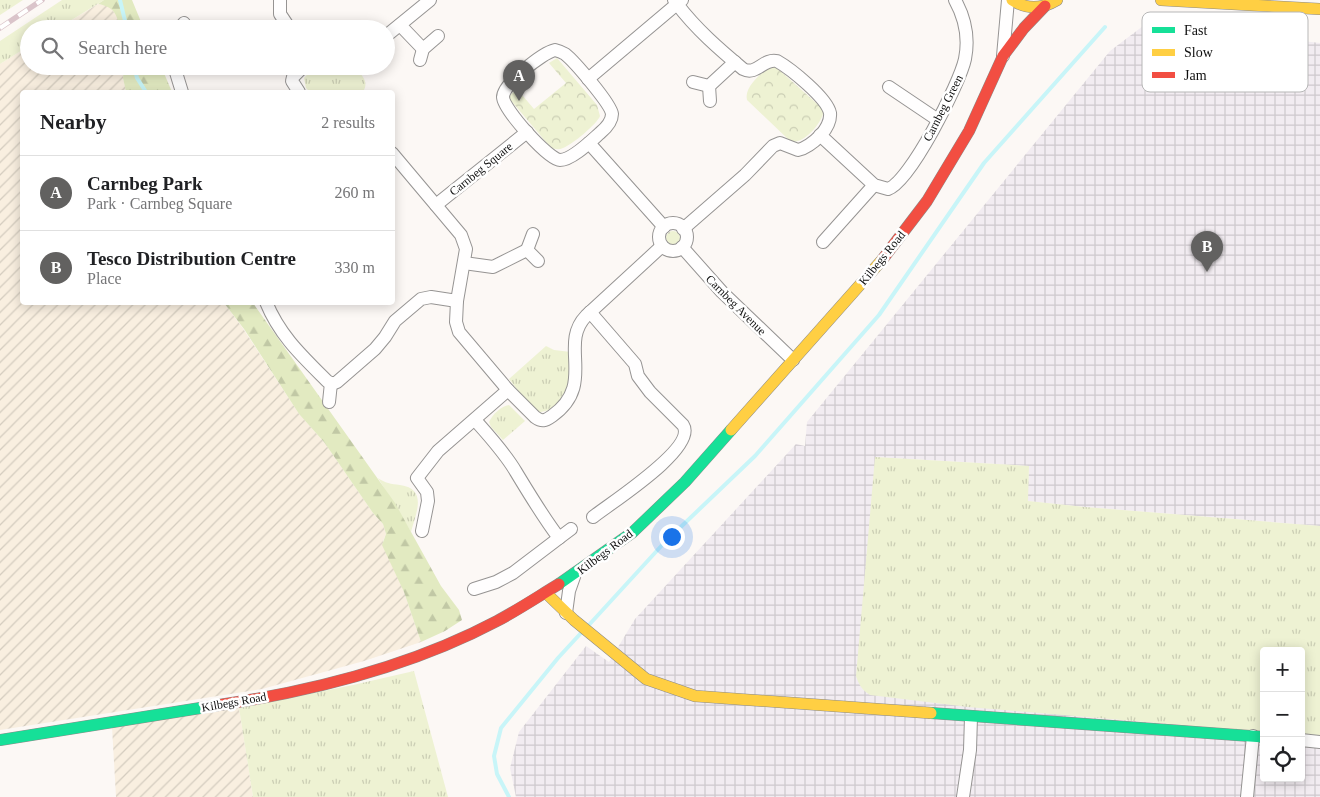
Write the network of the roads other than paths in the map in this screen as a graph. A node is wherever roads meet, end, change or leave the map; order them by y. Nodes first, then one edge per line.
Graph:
1 (280, 0) edge
2 (430, 0) edge
3 (955, 0) edge
4 (1008, 0) edge
5 (1012, 0) edge
6 (1057, 0) edge
7 (1161, 0) edge
8 (677, 1) edge
9 (1045, 6) junction
10 (1320, 9) edge
11 (283, 20) edge
12 (400, 25) junction
13 (395, 29) edge
14 (438, 36) dead end
15 (1003, 56) junction
16 (736, 62) junction
17 (177, 75) edge
18 (295, 75) edge
19 (588, 79) junction
20 (693, 82) dead end
21 (709, 86) junction
22 (889, 87) dead end
23 (181, 90) edge
24 (298, 90) edge
25 (710, 101) dead end
26 (938, 120) junction
27 (527, 132) junction
28 (820, 135) junction
29 (589, 143) junction
30 (395, 157) edge
31 (874, 185) junction
32 (436, 205) junction
33 (664, 227) junction
34 (683, 229) junction
35 (532, 234) dead end
36 (823, 242) dead end
37 (662, 246) junction
38 (682, 247) junction
39 (527, 250) junction
40 (538, 261) dead end
41 (464, 263) junction
42 (457, 301) junction
43 (267, 305) edge
44 (590, 312) junction
45 (793, 360) junction
46 (331, 383) junction
47 (508, 390) junction
48 (329, 402) dead end
49 (475, 420) junction
50 (593, 517) dead end
51 (571, 529) dead end
52 (422, 530) dead end
53 (559, 538) junction
54 (576, 574) junction
55 (474, 589) dead end
56 (546, 594) junction
57 (570, 616) junction
58 (971, 717) junction
59 (1258, 737) edge
60 (0, 740) edge
61 (1305, 740) edge
62 (1320, 742) edge
63 (963, 797) edge
64 (1247, 797) edge

1 - 11 street
2 - 12 street
3 - 26 street, Carnbeg Green
4 - 15 street, Kilbegs Road
5 - 9 main road
6 - 9 main road
7 - 10 main road
8 - 16 street
8 - 19 street
9 - 15 main road, Kilbegs Road
12 - 13 street
12 - 14 street
15 - 45 main road, Kilbegs Road
16 - 21 street
16 - 28 street
17 - 23 street
18 - 24 street
19 - 27 street
19 - 29 street
20 - 21 street
21 - 25 street
22 - 26 street
26 - 31 street, Carnbeg Green
27 - 29 street
27 - 32 street, Carnbeg Square
28 - 31 street
28 - 34 street
29 - 33 street
30 - 32 street
31 - 36 street
32 - 41 street
33 - 34 street
33 - 37 street
34 - 38 street
35 - 39 street
37 - 38 street
37 - 44 street
38 - 45 street, Carnbeg Avenue
39 - 40 street
39 - 41 street
41 - 42 street
42 - 46 street
42 - 47 street
43 - 46 street
44 - 47 street
44 - 50 street
45 - 54 main road, Kilbegs Road
46 - 48 street
47 - 49 street
49 - 52 street
49 - 53 street
51 - 53 street
53 - 55 street
54 - 56 main road, Kilbegs Road
54 - 57 street
56 - 57 main road
56 - 60 main road, Kilbegs Road
57 - 58 main road
58 - 59 main road
58 - 63 street
59 - 64 street
61 - 62 street

